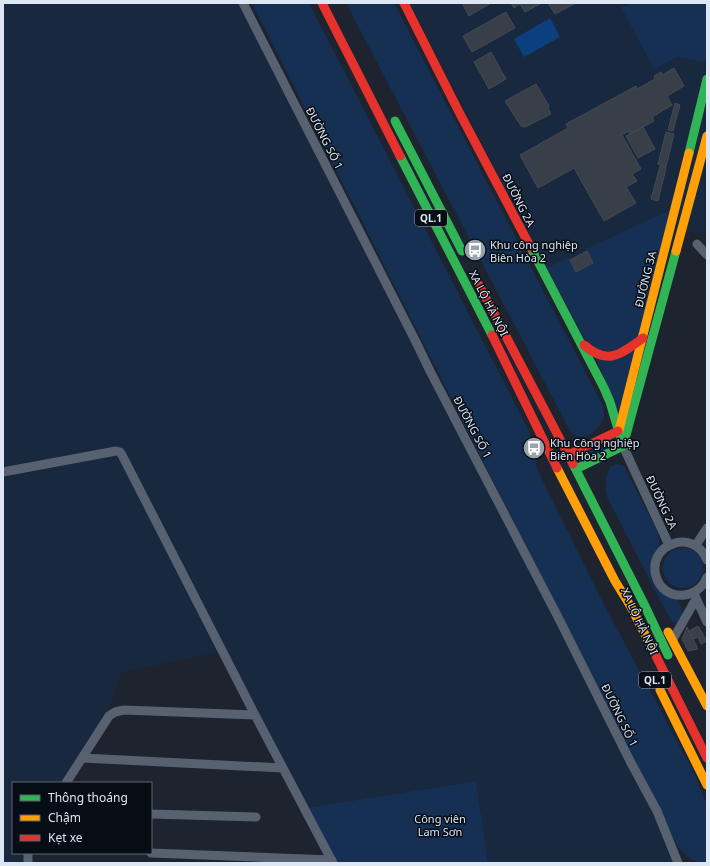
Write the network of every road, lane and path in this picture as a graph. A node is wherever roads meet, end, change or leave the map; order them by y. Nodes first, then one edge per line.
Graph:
1 (243, 3) edge
2 (322, 3) edge
3 (404, 3) edge
4 (707, 79) edge
5 (390, 112) dead end
6 (707, 136) edge
7 (697, 244) dead end
8 (707, 255) edge
9 (466, 259) dead end
10 (473, 273) dead end
11 (577, 338) junction
12 (643, 338) junction
13 (618, 431) junction
14 (624, 446) junction
15 (568, 455) junction
16 (576, 468) junction
17 (3, 472) edge
18 (707, 528) edge
19 (669, 545) junction
20 (696, 546) junction
21 (707, 560) edge
22 (624, 563) junction
23 (610, 573) junction
24 (707, 577) edge
25 (695, 596) junction
26 (615, 598) dead end
27 (655, 607) dead end
28 (707, 622) edge
29 (666, 626) dead end
30 (673, 640) junction
31 (671, 662) dead end
32 (655, 680) dead end
33 (707, 706) edge
34 (255, 715) junction
35 (83, 758) junction
36 (707, 758) edge
37 (283, 768) junction
38 (67, 782) edge
39 (707, 786) edge
40 (152, 814) edge
41 (256, 817) dead end
42 (152, 853) edge
43 (332, 862) edge
44 (678, 863) edge

1 - 44 street, ĐƯỜNG SỐ 1
2 - 23 main road, XA LỘ HÀ NỘI / QL.1
3 - 11 main road, ĐƯỜNG 2A
4 - 12 main road, ĐƯỜNG 3A
5 - 9 main road, XA LỘ HÀ NỘI / QL.1
6 - 14 main road
7 - 8 street
10 - 15 main road, XA LỘ HÀ NỘI / QL.1
11 - 12 main road
11 - 13 main road, ĐƯỜNG 2A
12 - 13 main road, ĐƯỜNG 3A
13 - 14 main road, ĐƯỜNG 2A
13 - 15 main road
14 - 16 main road
14 - 19 street, ĐƯỜNG 2A
15 - 16 main road, QL.1
16 - 22 main road, XA LỘ HÀ NỘI / QL.1
17 - 34 street
18 - 20 street
19 - 20 street
19 - 25 street
20 - 21 street
22 - 27 main road, XA LỘ HÀ NỘI / QL.1
22 - 31 main road, XA LỘ HÀ NỘI / QL.1
23 - 26 main road, XA LỘ HÀ NỘI / QL.1
23 - 36 main road, XA LỘ HÀ NỘI / QL.1
24 - 25 street
25 - 28 street
25 - 30 street
29 - 30 main road, XA LỘ HÀ NỘI / QL.1
30 - 33 main road, XA LỘ HÀ NỘI / QL.1
32 - 39 main road, QL.1
34 - 35 street
34 - 37 street
35 - 37 street
35 - 38 street
37 - 43 street
40 - 41 street
42 - 43 street

